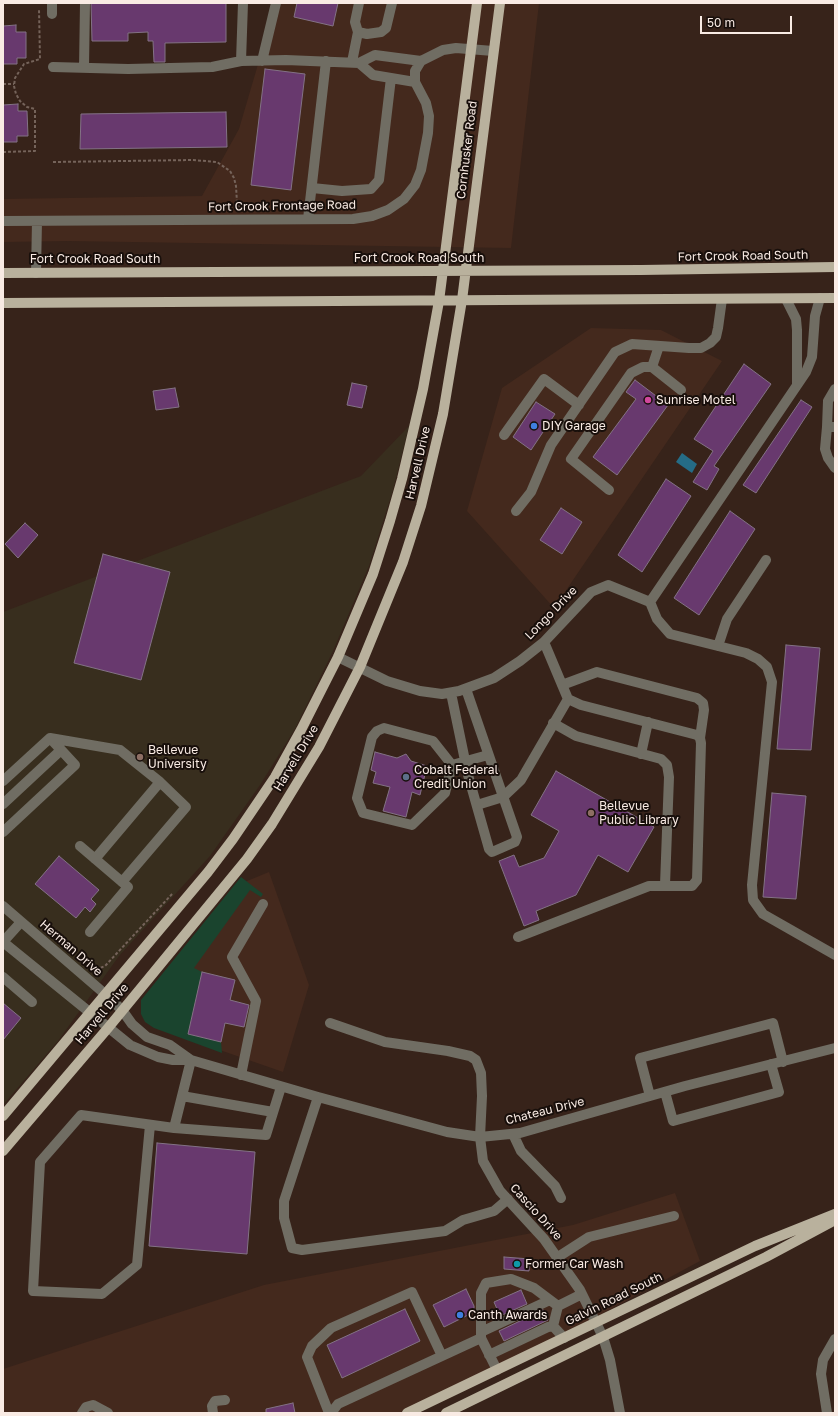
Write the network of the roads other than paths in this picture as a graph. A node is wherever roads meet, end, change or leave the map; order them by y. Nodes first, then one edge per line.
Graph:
1 (52, 3) edge
2 (85, 3) edge
3 (243, 3) edge
4 (276, 3) edge
5 (359, 3) edge
6 (392, 3) edge
7 (477, 3) edge
8 (500, 3) edge
9 (52, 14) dead end
10 (358, 32) junction
11 (470, 48) junction
12 (493, 51) junction
13 (241, 61) junction
14 (262, 61) junction
15 (326, 61) junction
16 (421, 61) junction
17 (355, 62) junction
18 (53, 67) dead end
19 (84, 68) junction
20 (390, 78) junction
21 (415, 82) junction
22 (312, 188) junction
23 (308, 219) junction
24 (3, 221) edge
25 (37, 221) junction
26 (835, 267) edge
27 (442, 271) junction
28 (465, 271) junction
29 (3, 273) edge
30 (36, 273) junction
31 (820, 298) junction
32 (835, 298) edge
33 (722, 299) junction
34 (786, 299) junction
35 (462, 300) junction
36 (439, 301) junction
37 (3, 303) edge
38 (659, 346) junction
39 (652, 367) junction
40 (797, 384) junction
41 (835, 389) edge
42 (681, 390) dead end
43 (578, 404) junction
44 (831, 427) edge
45 (504, 435) dead end
46 (835, 468) edge
47 (609, 490) dead end
48 (516, 511) dead end
49 (766, 560) dead end
50 (650, 602) junction
51 (544, 642) junction
52 (718, 646) junction
53 (338, 657) junction
54 (360, 668) junction
55 (562, 685) junction
56 (466, 689) junction
57 (451, 693) junction
58 (568, 699) junction
59 (648, 722) junction
60 (554, 723) junction
61 (50, 738) junction
62 (700, 738) junction
63 (61, 750) junction
64 (641, 754) junction
65 (488, 755) junction
66 (466, 762) junction
67 (452, 765) junction
68 (3, 781) edge
69 (160, 782) junction
70 (502, 797) junction
71 (3, 804) edge
72 (477, 805) junction
73 (3, 832) edge
74 (80, 846) dead end
75 (95, 859) junction
76 (122, 882) junction
77 (665, 885) junction
78 (263, 904) dead end
79 (3, 906) edge
80 (21, 922) junction
81 (90, 932) dead end
82 (518, 937) dead end
83 (3, 942) edge
84 (835, 955) edge
85 (3, 977) edge
86 (105, 994) junction
87 (32, 1002) dead end
88 (122, 1010) junction
89 (90, 1014) junction
90 (330, 1023) dead end
91 (108, 1028) junction
92 (835, 1048) edge
93 (191, 1060) junction
94 (783, 1062) junction
95 (771, 1064) junction
96 (241, 1075) junction
97 (281, 1087) junction
98 (665, 1092) junction
99 (182, 1096) junction
100 (650, 1096) junction
101 (318, 1097) junction
102 (273, 1112) junction
103 (3, 1116) edge
104 (150, 1125) junction
105 (174, 1128) junction
106 (513, 1134) junction
107 (480, 1137) junction
108 (3, 1151) edge
109 (561, 1198) dead end
110 (508, 1199) junction
111 (835, 1214) edge
112 (674, 1216) dead end
113 (835, 1220) edge
114 (558, 1257) junction
115 (582, 1294) junction
116 (554, 1303) junction
117 (596, 1322) junction
118 (553, 1326) junction
119 (481, 1335) junction
120 (603, 1337) junction
121 (564, 1338) junction
122 (835, 1340) edge
123 (489, 1355) junction
124 (442, 1356) junction
125 (497, 1370) junction
126 (225, 1400) dead end
127 (82, 1413) edge
128 (108, 1413) edge
129 (214, 1413) edge
130 (330, 1413) edge
131 (407, 1413) edge
132 (446, 1413) edge
133 (620, 1413) edge
134 (827, 1413) edge

1 - 9 street
2 - 19 street
3 - 13 street
4 - 14 street
5 - 10 street
6 - 10 street
7 - 11 main road, Cornhusker Road
8 - 12 main road, Cornhusker Road
10 - 17 street
11 - 12 street
11 - 16 street
11 - 27 main road, Cornhusker Road
12 - 28 main road, Cornhusker Road
13 - 14 street
13 - 19 street
14 - 15 street
15 - 17 street
15 - 22 street
16 - 17 street
16 - 21 street
17 - 20 street
18 - 19 street
20 - 21 street
20 - 22 street
21 - 23 street, Fort Crook Frontage Road
22 - 23 street
23 - 25 street, Fort Crook Frontage Road
24 - 25 street, Fort Crook Frontage Road
25 - 30 street
26 - 28 main road, Fort Crook Road South
27 - 28 main road, Fort Crook Road South
27 - 30 main road, Fort Crook Road South
27 - 36 main road, Harvell Drive
28 - 35 main road, Cornhusker Road
29 - 30 main road, Fort Crook Road South
31 - 32 main road
31 - 34 main road
31 - 40 street
33 - 34 main road
33 - 35 main road
33 - 38 street
34 - 40 street
35 - 36 main road
35 - 54 main road, Harvell Drive
36 - 37 main road
36 - 53 main road, Harvell Drive
38 - 39 street
38 - 43 street
39 - 42 street
39 - 47 street
40 - 50 street
41 - 44 street
43 - 45 street
43 - 48 street
44 - 46 street
49 - 52 street
50 - 51 street, Longo Drive
50 - 52 street
51 - 55 street
51 - 56 street, Longo Drive
52 - 84 street
53 - 54 street, Longo Drive
53 - 86 main road, Harvell Drive
54 - 57 street, Longo Drive
54 - 88 main road, Harvell Drive
55 - 58 street
55 - 62 street
56 - 57 street, Longo Drive
56 - 65 street
57 - 66 street
58 - 59 street
58 - 60 street
59 - 62 street
59 - 64 street
60 - 64 street
60 - 70 street
61 - 63 street
61 - 68 street
61 - 69 street
62 - 77 street
63 - 71 street
63 - 73 street
64 - 77 street
65 - 66 street
65 - 70 street
66 - 67 street
66 - 72 street
67 - 67 street
69 - 75 street
69 - 76 street
70 - 72 street
70 - 72 street
74 - 75 street
75 - 76 street
76 - 81 street
77 - 82 street
78 - 96 street
79 - 80 street, Herman Drive
80 - 83 street
80 - 86 street, Herman Drive
83 - 89 street
85 - 87 street
86 - 88 street, Herman Drive
86 - 89 main road, Harvell Drive
88 - 91 main road, Harvell Drive
88 - 93 street, Chateau Drive
89 - 91 street
89 - 103 main road, Harvell Drive
90 - 107 street, Cascio Drive
91 - 93 street, Chateau Drive
91 - 108 main road, Harvell Drive
92 - 94 street, Chateau Drive
93 - 96 street, Chateau Drive
93 - 99 street
94 - 95 street, Chateau Drive
94 - 100 street
95 - 98 street, Chateau Drive
95 - 98 street
96 - 97 street, Chateau Drive
97 - 101 street, Chateau Drive
97 - 102 street
98 - 100 street, Chateau Drive
99 - 102 street
99 - 105 street
100 - 106 street, Chateau Drive
101 - 107 street, Chateau Drive
101 - 110 street
102 - 105 street
104 - 104 street
104 - 105 street
106 - 107 street, Chateau Drive
106 - 109 street
107 - 110 street, Cascio Drive
110 - 114 street, Cascio Drive
111 - 117 main road, Galvin Road South
112 - 114 street
113 - 120 main road
114 - 115 street, Cascio Drive
115 - 116 street
115 - 117 street, Cascio Drive
116 - 118 street
116 - 119 street
116 - 119 street
117 - 120 street, Cascio Drive
117 - 121 main road, Galvin Road South
118 - 121 street
118 - 123 street
119 - 123 street
119 - 124 street
120 - 132 main road
120 - 133 street, Cascio Drive
121 - 125 main road, Galvin Road South
122 - 134 street
123 - 125 street
124 - 130 street
124 - 130 street
125 - 131 main road, Galvin Road South
126 - 129 street
127 - 128 street

